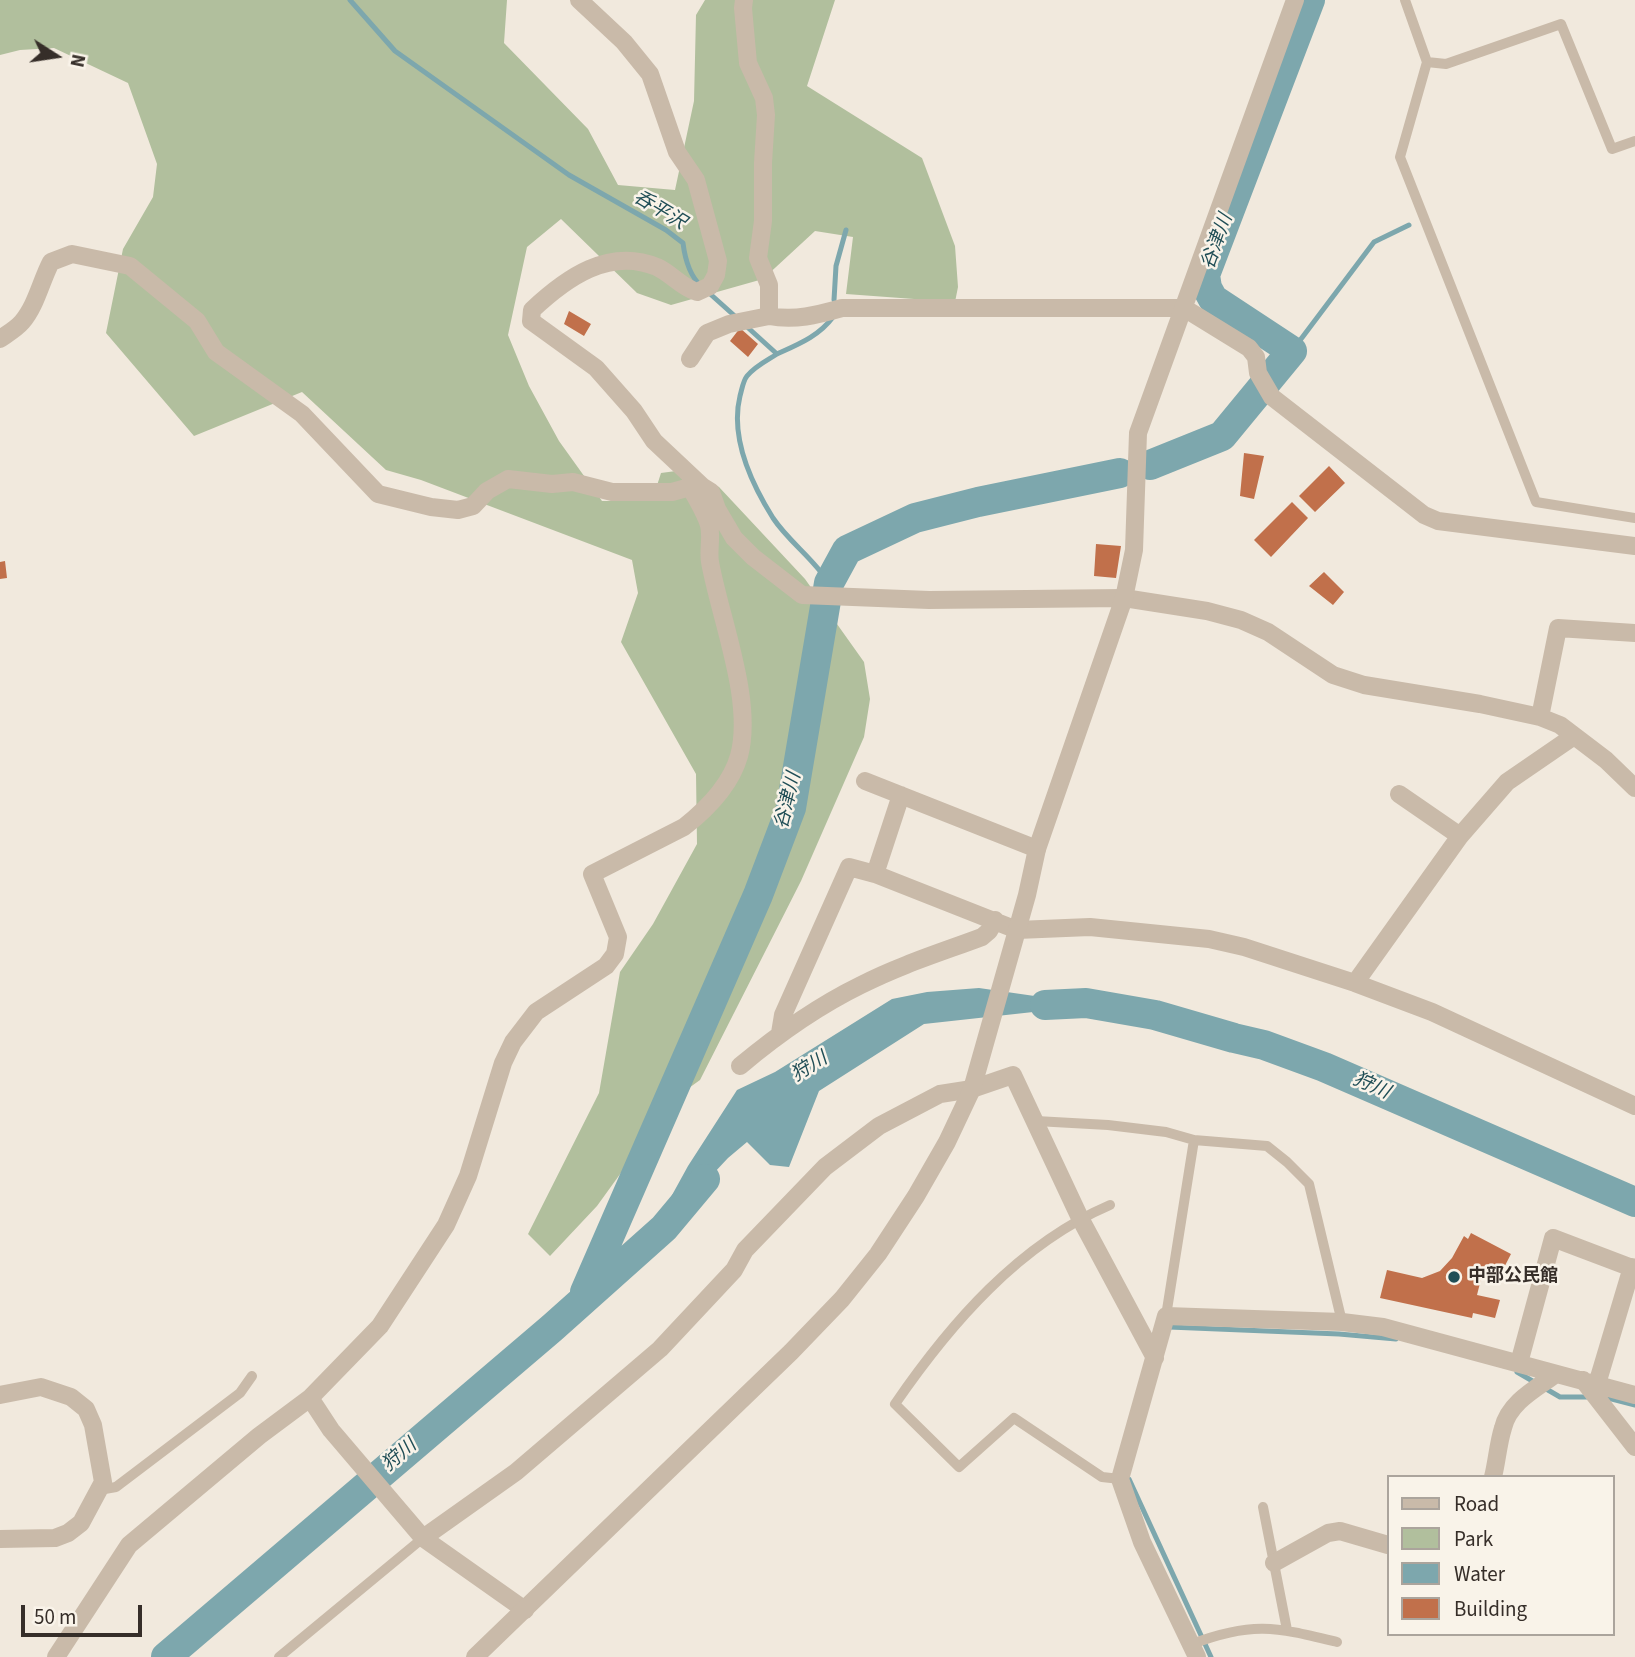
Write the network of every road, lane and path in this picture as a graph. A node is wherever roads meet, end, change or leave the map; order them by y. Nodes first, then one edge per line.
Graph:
1 (579, 0) edge
2 (744, 0) edge
3 (1295, 0) edge
4 (1405, 0) edge
5 (1427, 62) junction
6 (1635, 141) edge
7 (1184, 308) junction
8 (769, 316) junction
9 (0, 339) edge
10 (690, 359) dead end
11 (696, 487) junction
12 (1635, 518) edge
13 (1635, 546) edge
14 (1124, 598) junction
15 (1635, 633) edge
16 (1540, 717) junction
17 (1574, 736) junction
18 (865, 781) dead end
19 (1635, 788) edge
20 (1399, 794) dead end
21 (901, 795) junction
22 (1460, 836) junction
23 (1037, 849) junction
24 (875, 874) junction
25 (995, 920) junction
26 (1017, 930) junction
27 (1355, 983) junction
28 (780, 1032) junction
29 (740, 1066) dead end
30 (974, 1080) junction
31 (1635, 1106) edge
32 (1036, 1121) junction
33 (1194, 1140) junction
34 (1110, 1205) dead end
35 (1080, 1218) junction
36 (1633, 1268) edge
37 (1166, 1315) junction
38 (1342, 1322) junction
39 (1155, 1358) junction
40 (1520, 1363) junction
41 (1556, 1374) junction
42 (252, 1377) dead end
43 (1590, 1382) junction
44 (0, 1395) edge
45 (1635, 1395) edge
46 (310, 1398) junction
47 (1635, 1447) edge
48 (1493, 1475) edge
49 (1120, 1479) junction
50 (99, 1490) junction
51 (1263, 1507) dead end
52 (417, 1531) junction
53 (0, 1539) edge
54 (1386, 1544) edge
55 (1273, 1563) junction
56 (525, 1610) junction
57 (1287, 1630) junction
58 (1337, 1642) dead end
59 (1194, 1651) edge
60 (55, 1657) edge
61 (279, 1657) edge
62 (475, 1657) edge

1 - 11 street
2 - 8 street
3 - 7 street
4 - 5 lane
5 - 6 lane
5 - 12 lane
7 - 8 street
7 - 13 street
7 - 14 street
8 - 10 street
9 - 11 street
11 - 14 street
11 - 46 street
14 - 16 street
14 - 23 street
15 - 16 street
16 - 17 street
17 - 19 street
17 - 22 street
18 - 21 street
20 - 22 street
21 - 23 street
21 - 24 street
22 - 27 street
23 - 26 street
24 - 25 street
24 - 28 street
25 - 26 street
25 - 28 street
26 - 27 street
26 - 30 street
27 - 31 street
28 - 29 street
30 - 32 street
30 - 52 street
30 - 56 street
32 - 33 lane
32 - 35 street
33 - 37 lane
33 - 38 lane
34 - 35 lane
35 - 39 street
35 - 49 lane
36 - 40 street
36 - 43 street
37 - 38 street
37 - 39 street
38 - 40 street
39 - 49 street
40 - 41 street
41 - 43 street
41 - 48 street
42 - 50 lane
43 - 45 street
43 - 47 street
44 - 50 street
46 - 52 street
46 - 60 street
49 - 59 street
50 - 53 street
51 - 55 lane
52 - 56 street
52 - 61 lane
54 - 55 street
55 - 57 lane
56 - 62 street
57 - 58 lane
57 - 59 lane

